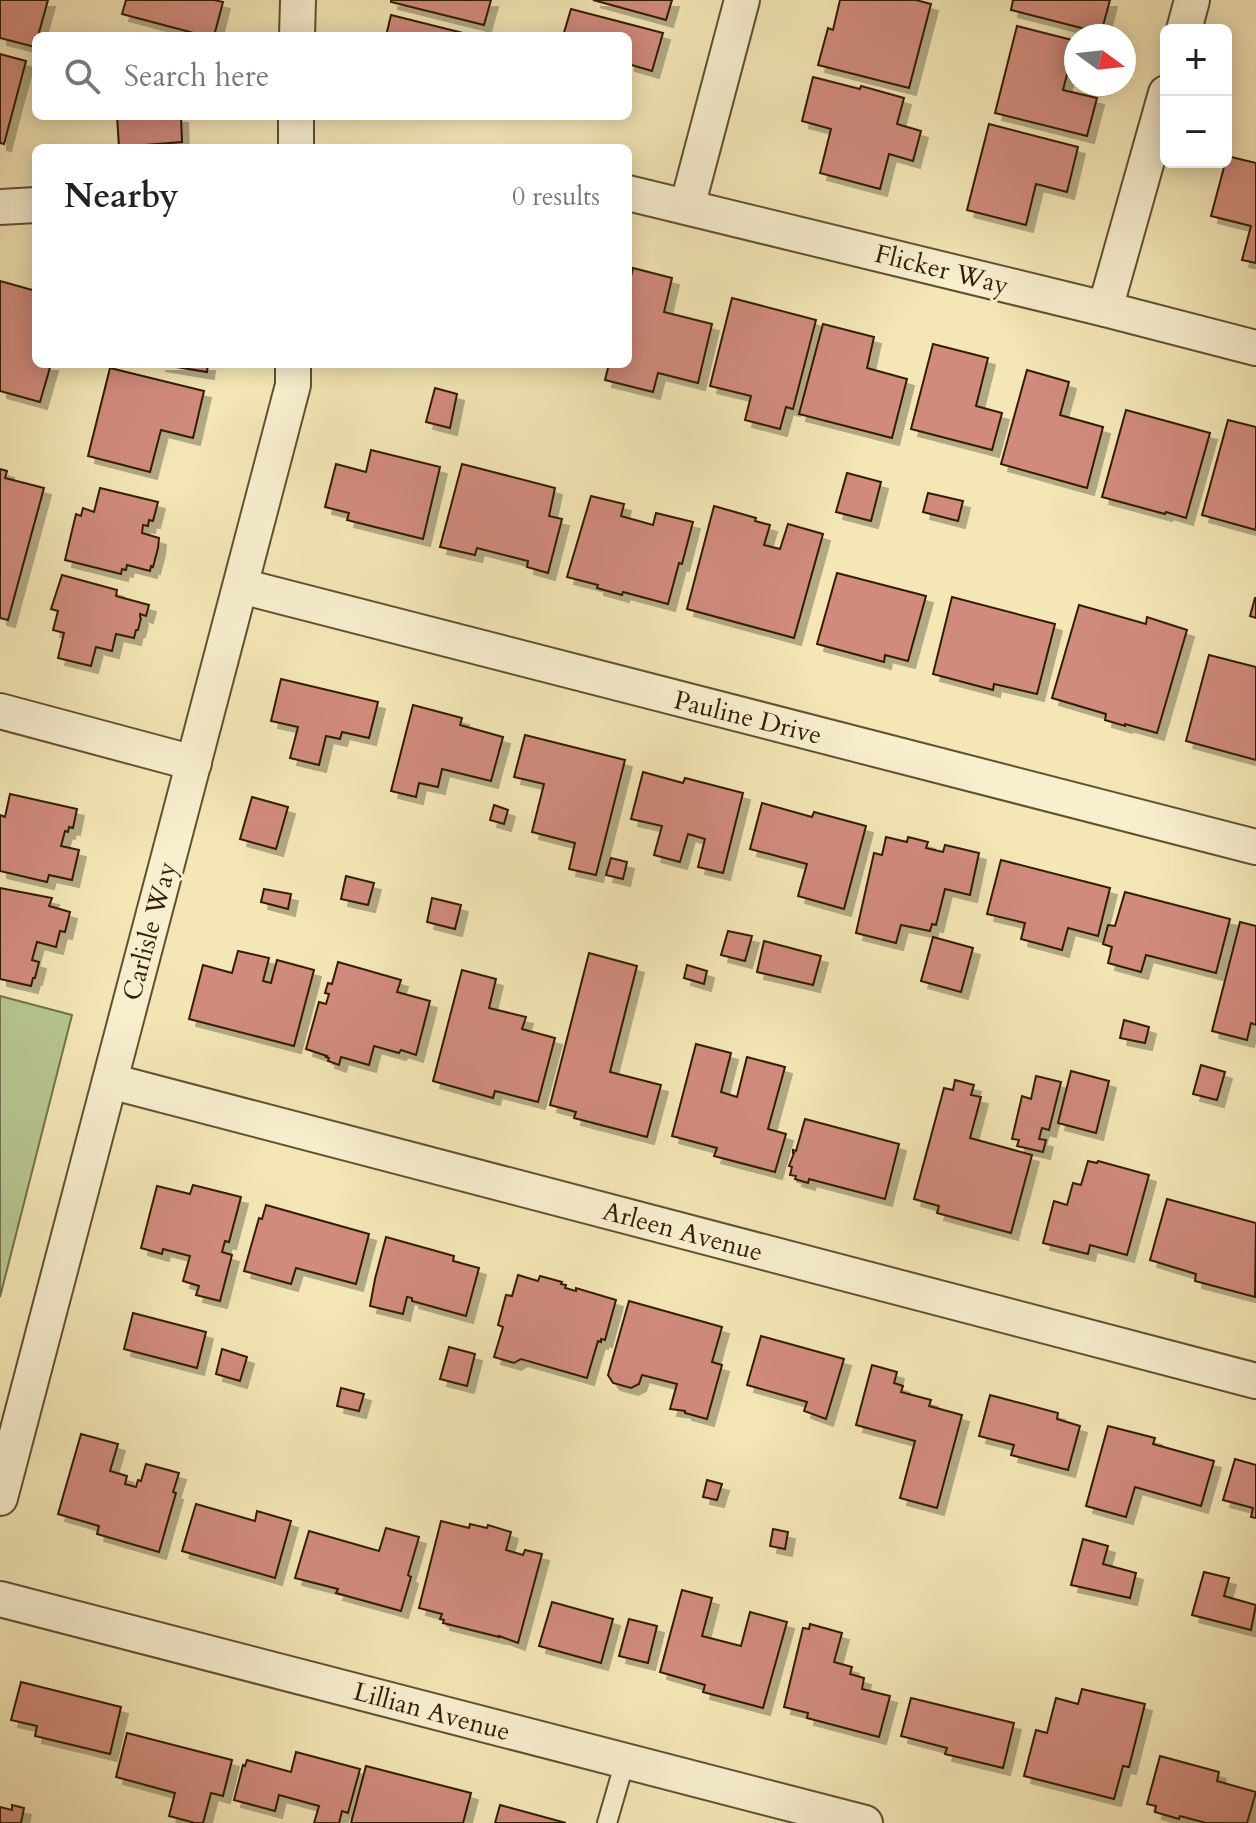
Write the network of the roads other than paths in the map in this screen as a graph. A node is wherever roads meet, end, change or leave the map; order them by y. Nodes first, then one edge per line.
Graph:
1 (298, 0) edge
2 (742, 0) edge
3 (1192, 0) edge
4 (1186, 24) edge
5 (297, 32) edge
6 (1165, 96) edge
7 (296, 120) edge
8 (296, 144) edge
9 (632, 194) edge
10 (32, 205) edge
11 (0, 207) edge
12 (687, 207) junction
13 (1105, 309) junction
14 (1256, 348) edge
15 (293, 368) edge
16 (241, 586) junction
17 (0, 711) edge
18 (194, 763) junction
19 (1256, 847) edge
20 (110, 1081) junction
21 (1256, 1381) edge
22 (0, 1498) edge
23 (0, 1599) edge
24 (625, 1761) junction
25 (607, 1823) edge
26 (865, 1823) edge

1 - 5 street
2 - 12 street
3 - 4 street
6 - 13 street
7 - 8 street
9 - 12 street, Flicker Way
10 - 11 street
12 - 13 street, Flicker Way
13 - 14 street, Flicker Way
15 - 16 street, Carlisle Way
16 - 18 street, Carlisle Way
16 - 19 street, Pauline Drive
17 - 18 street
18 - 20 street, Carlisle Way
20 - 21 street, Arleen Avenue
20 - 22 street, Carlisle Way
23 - 24 street, Lillian Avenue
24 - 25 lane
24 - 26 street, Lillian Avenue

